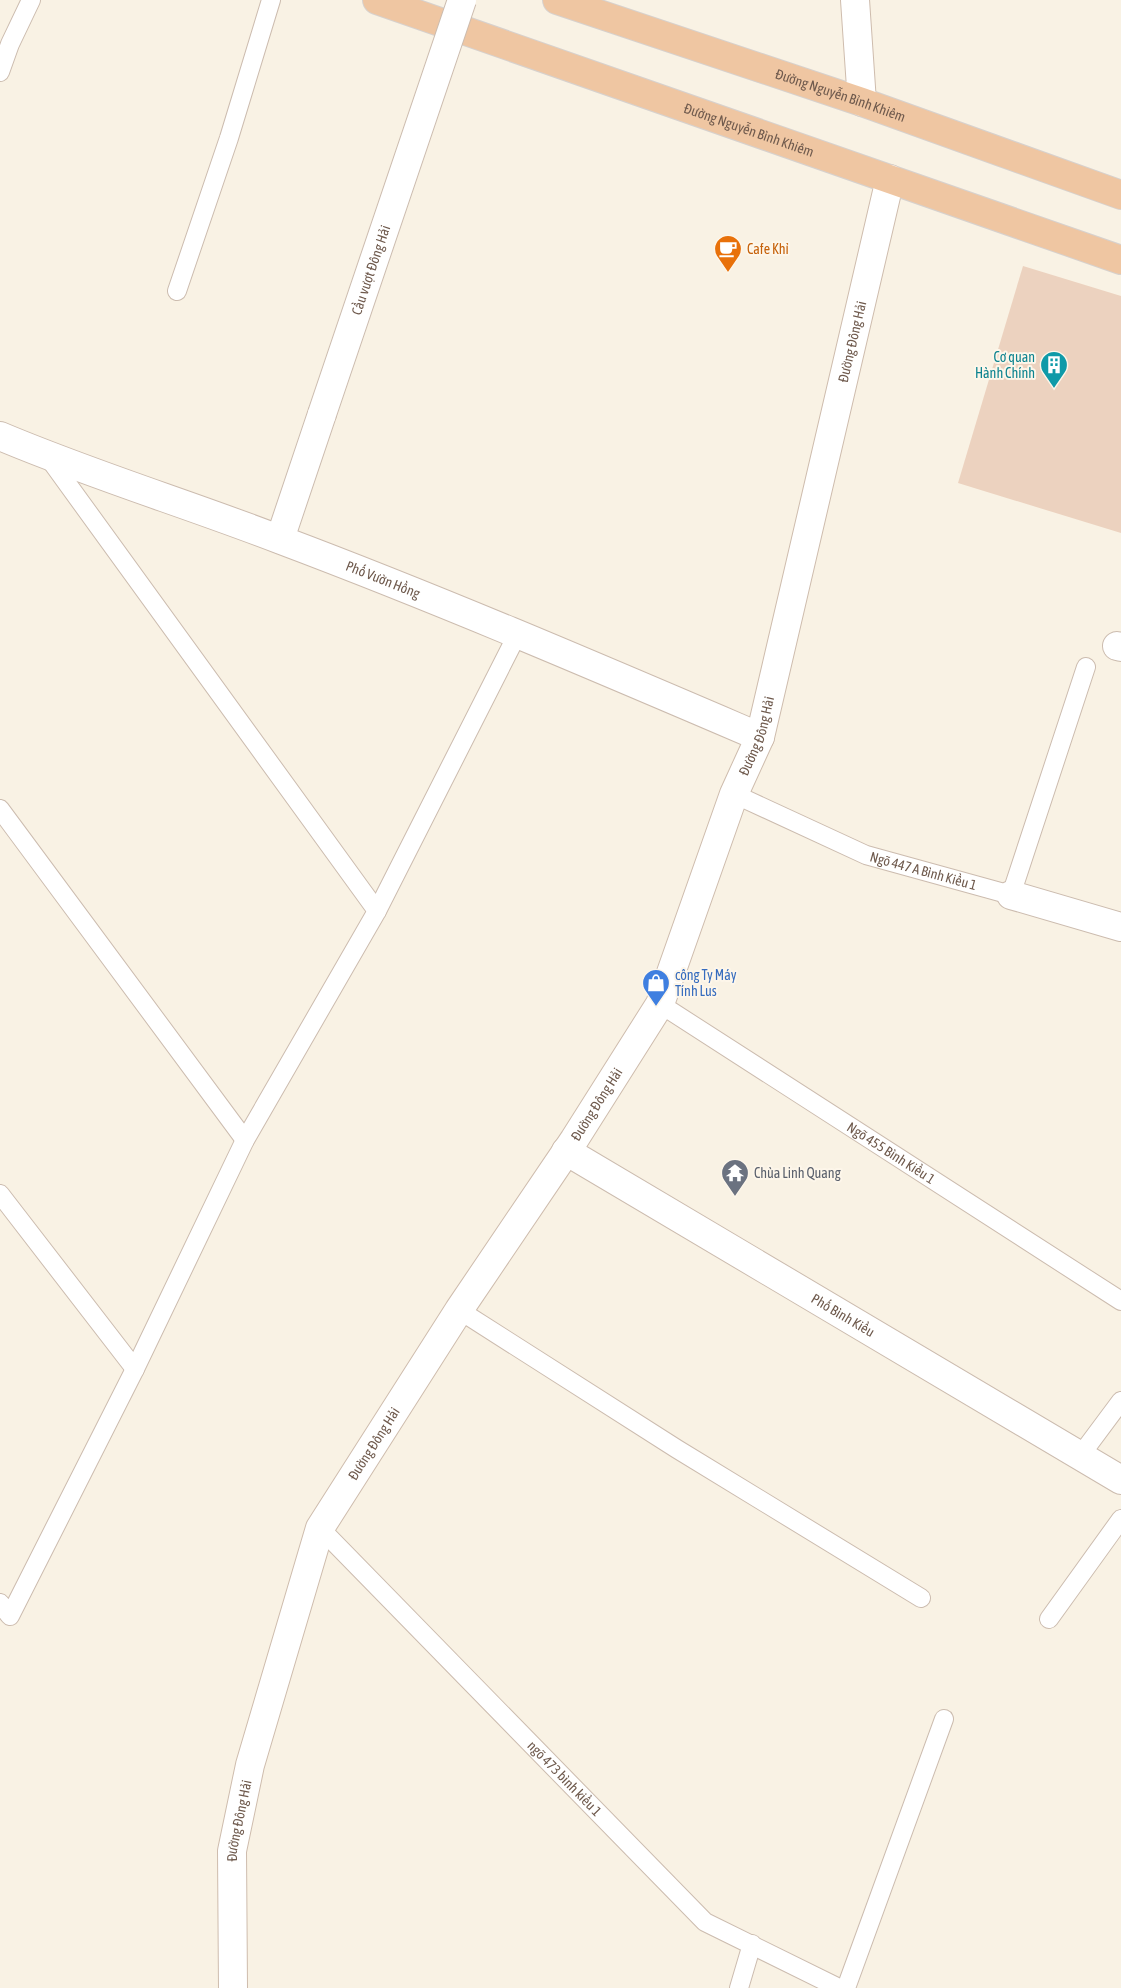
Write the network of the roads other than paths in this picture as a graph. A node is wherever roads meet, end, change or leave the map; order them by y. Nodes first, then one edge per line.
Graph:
1 (31, 0) edge
2 (271, 0) edge
3 (377, 0) edge
4 (462, 0) edge
5 (557, 0) edge
6 (855, 0) edge
7 (5, 42) edge
8 (0, 72) edge
9 (862, 102) junction
10 (890, 179) junction
11 (1121, 195) edge
12 (1121, 260) edge
13 (177, 291) dead end
14 (0, 436) edge
15 (48, 457) junction
16 (280, 539) junction
17 (518, 633) junction
18 (1086, 667) dead end
19 (760, 737) junction
20 (734, 794) junction
21 (0, 809) edge
22 (1011, 895) junction
23 (377, 910) junction
24 (1121, 927) edge
25 (660, 1004) junction
26 (245, 1140) junction
27 (566, 1151) junction
28 (0, 1194) edge
29 (1121, 1301) edge
30 (459, 1310) junction
31 (135, 1369) junction
32 (1121, 1401) edge
33 (1080, 1456) junction
34 (1121, 1480) edge
35 (1121, 1520) edge
36 (320, 1528) junction
37 (922, 1598) dead end
38 (0, 1602) edge
39 (1050, 1619) dead end
40 (944, 1719) dead end
41 (752, 1944) junction
42 (233, 1988) edge
43 (740, 1988) edge
44 (839, 1988) edge
45 (846, 1988) edge

1 - 7 lane
2 - 13 lane
3 - 10 highway, Đường Nguyễn Bình Khiêm
4 - 16 street, Cầu vượt Đông Hải, bridge
5 - 9 highway, Đường Nguyễn Bỉnh Khiêm
6 - 9 street
7 - 8 lane
9 - 11 highway, Đường Nguyễn Bỉnh Khiêm
10 - 12 highway, Đường Nguyễn Bình Khiêm
10 - 19 street, Đường Đông Hải
14 - 15 street, Phố Vườn Hồng
15 - 16 street, Phố Vườn Hồng
15 - 23 lane
16 - 17 street, Phố Vườn Hồng
17 - 19 street, Phố Vườn Hồng
17 - 23 lane
18 - 22 lane
19 - 20 street, Đường Đông Hải
20 - 22 lane, Ngõ 447 A Bình Kiều 1
20 - 25 street, Đường Đông Hải
21 - 26 lane
22 - 24 street, Ngõ 447 A Bình Kiều 1
23 - 26 lane
25 - 27 street, Đường Đông Hải
25 - 29 lane, Ngõ 455 Bình Kiều 1
26 - 31 lane
27 - 30 street, Đường Đông Hải
27 - 33 street, Phố Bình Kiều
28 - 31 lane
30 - 36 street, Đường Đông Hải
30 - 37 lane
31 - 38 lane
32 - 33 lane
33 - 34 street, Phố Bình Kiều
35 - 39 lane
36 - 41 lane, ngõ 473 bình kiều 1
36 - 42 street, Đường Đông Hải
40 - 45 lane
41 - 43 lane
41 - 44 lane, ngõ 473 bình kiều 1

